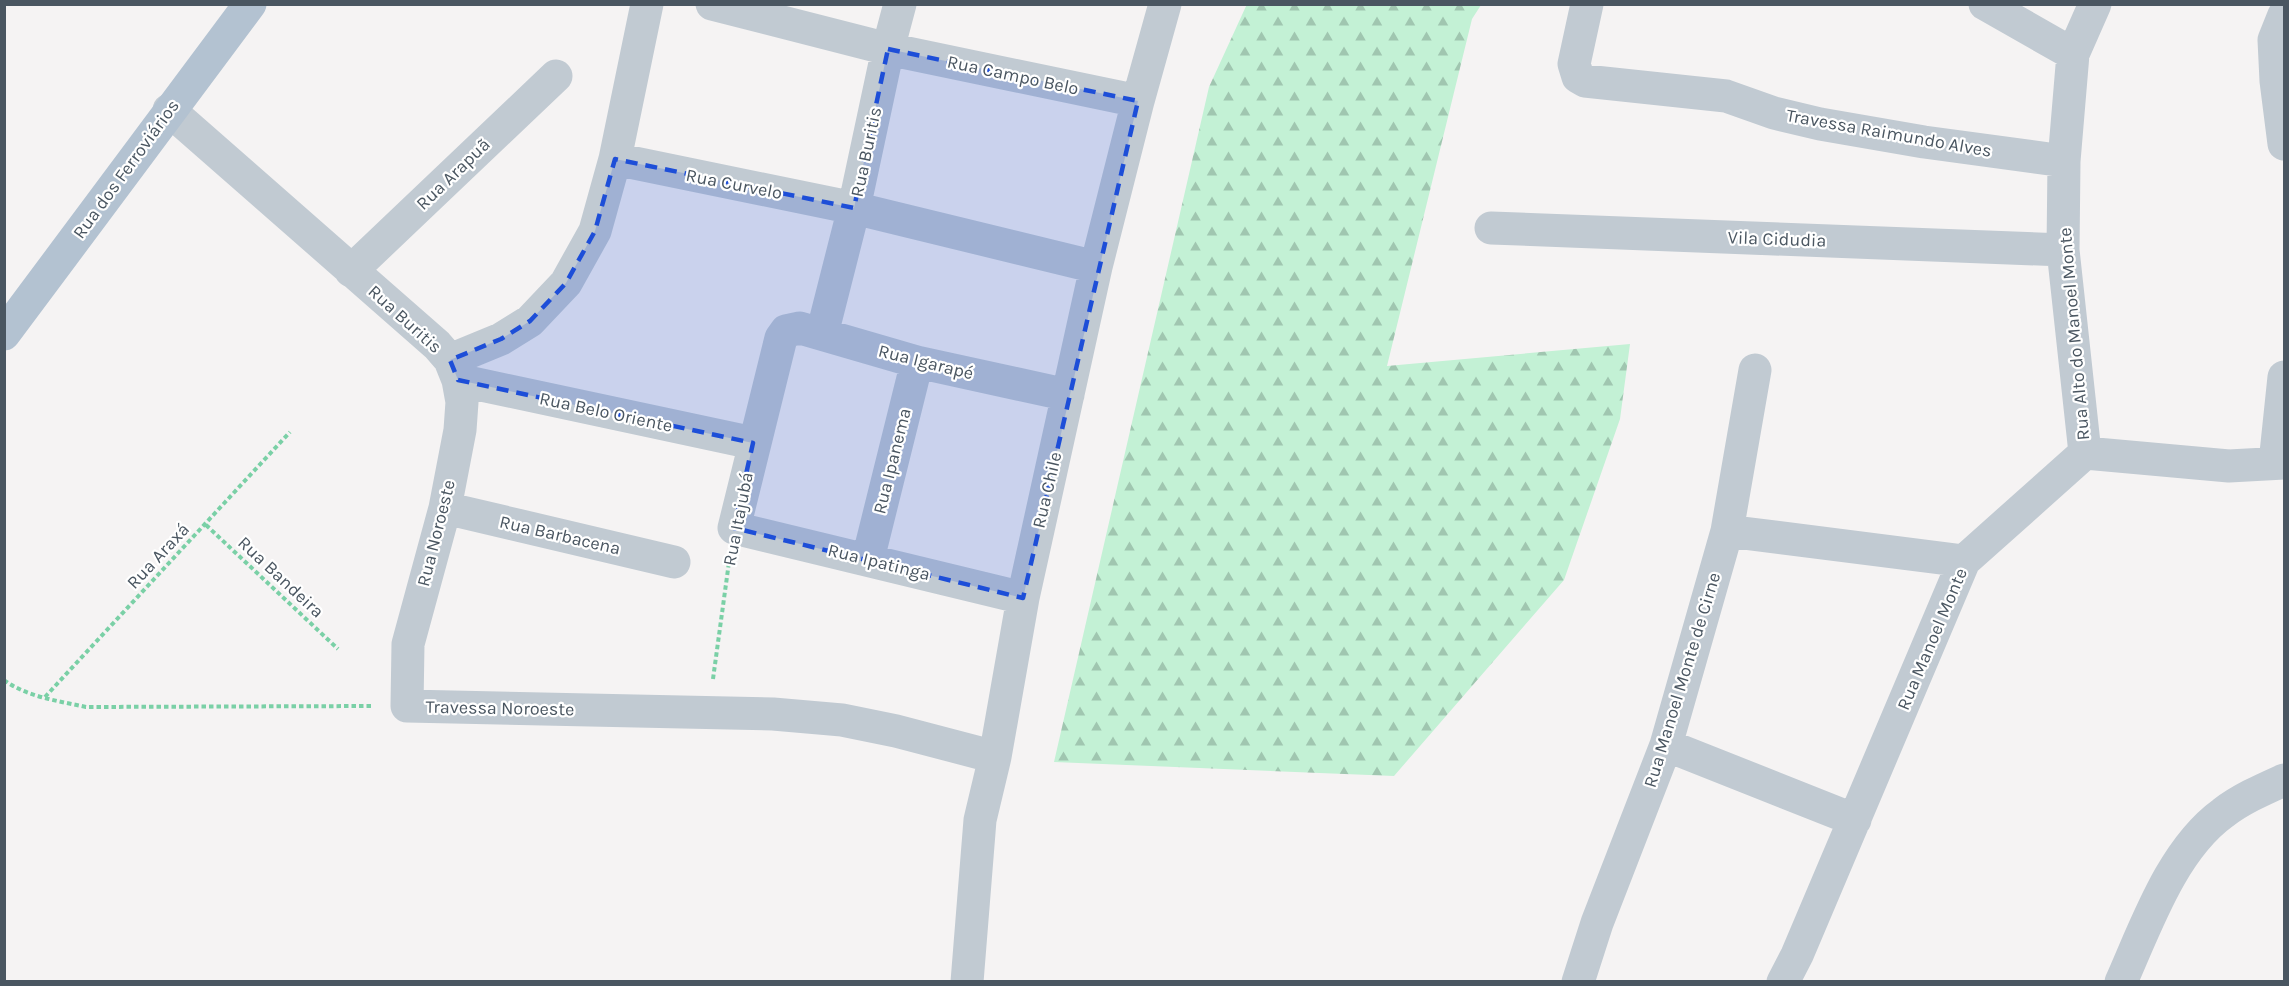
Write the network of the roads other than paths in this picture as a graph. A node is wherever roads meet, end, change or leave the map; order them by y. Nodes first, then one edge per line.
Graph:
1 (250, 4) edge
2 (647, 4) edge
3 (712, 4) edge
4 (900, 4) edge
5 (1166, 4) edge
6 (1587, 4) edge
7 (1985, 4) edge
8 (2095, 4) edge
9 (2284, 15) edge
10 (888, 49) junction
11 (2073, 54) junction
12 (556, 76) dead end
13 (1138, 101) junction
14 (169, 110) junction
15 (2284, 144) edge
16 (615, 159) junction
17 (2064, 160) junction
18 (854, 208) junction
19 (1491, 228) dead end
20 (2062, 250) junction
21 (1096, 267) junction
22 (351, 271) junction
23 (786, 331) joint
24 (4, 334) edge
25 (822, 334) junction
26 (917, 362) junction
27 (454, 370) junction
28 (1755, 370) dead end
29 (2284, 377) edge
30 (1068, 395) junction
31 (753, 443) junction
32 (2085, 453) junction
33 (2280, 463) edge
34 (445, 508) junction
35 (734, 528) joint
36 (1727, 531) junction
37 (868, 559) junction
38 (1964, 561) junction
39 (674, 562) dead end
40 (1023, 598) junction
41 (407, 706) joint
42 (1666, 745) junction
43 (995, 757) junction
44 (2284, 780) edge
45 (1855, 820) junction
46 (967, 981) edge
47 (1578, 981) edge
48 (1782, 981) edge
49 (2121, 981) edge

1 - 14 main road, Rua dos Ferroviários
2 - 16 street, Rua Buritis
3 - 10 street, Rua Campo Belo
4 - 10 street, Rua Buritis
5 - 13 street, Rua Chile
6 - 17 street, Travessa Raimundo Alves
7 - 11 street
8 - 11 street, Rua Alto do Manoel Monte
9 - 15 street
10 - 13 street, Rua Campo Belo
10 - 18 street, Rua Buritis
11 - 17 street, Rua Alto do Manoel Monte
12 - 22 street, Rua Arapuã
13 - 21 street, Rua Chile
14 - 22 street, Rua Buritis
14 - 24 main road, Rua dos Ferroviários
16 - 18 street, Rua Curvelo
16 - 27 street, Rua Buritis
17 - 20 street, Rua Alto do Manoel Monte
18 - 21 street, Rua Curvelo
18 - 25 street, Rua Buritis
19 - 20 street, Vila Cidudia
20 - 32 street, Rua Alto do Manoel Monte
21 - 30 street, Rua Chile
22 - 27 street, Rua Buritis
23 - 25 street, Rua Igarapé
23 - 31 street, Rua Itajubá
25 - 26 street, Rua Igarapé
26 - 30 street, Rua Igarapé
26 - 37 street, Rua Ipanema
27 - 31 street, Rua Belo Oriente
27 - 34 street, Rua Noroeste
28 - 36 street, Rua Manoel Monte de Cirne
29 - 33 street
30 - 40 street, Rua Chile
31 - 35 street, Rua Itajubá
32 - 33 street
32 - 38 street, Rua Manoel Monte
34 - 39 street, Rua Barbacena
34 - 41 street, Rua Noroeste
35 - 37 street, Rua Ipatinga
36 - 38 street
36 - 42 street, Rua Manoel Monte de Cirne
37 - 40 street, Rua Ipatinga
38 - 45 street, Rua Manoel Monte
40 - 43 street, Rua Chile
41 - 43 street, Travessa Noroeste
42 - 45 street
42 - 47 street, Rua Manoel Monte de Cirne
43 - 46 street, Rua Chile
44 - 49 street
45 - 48 street, Rua Manoel Monte

